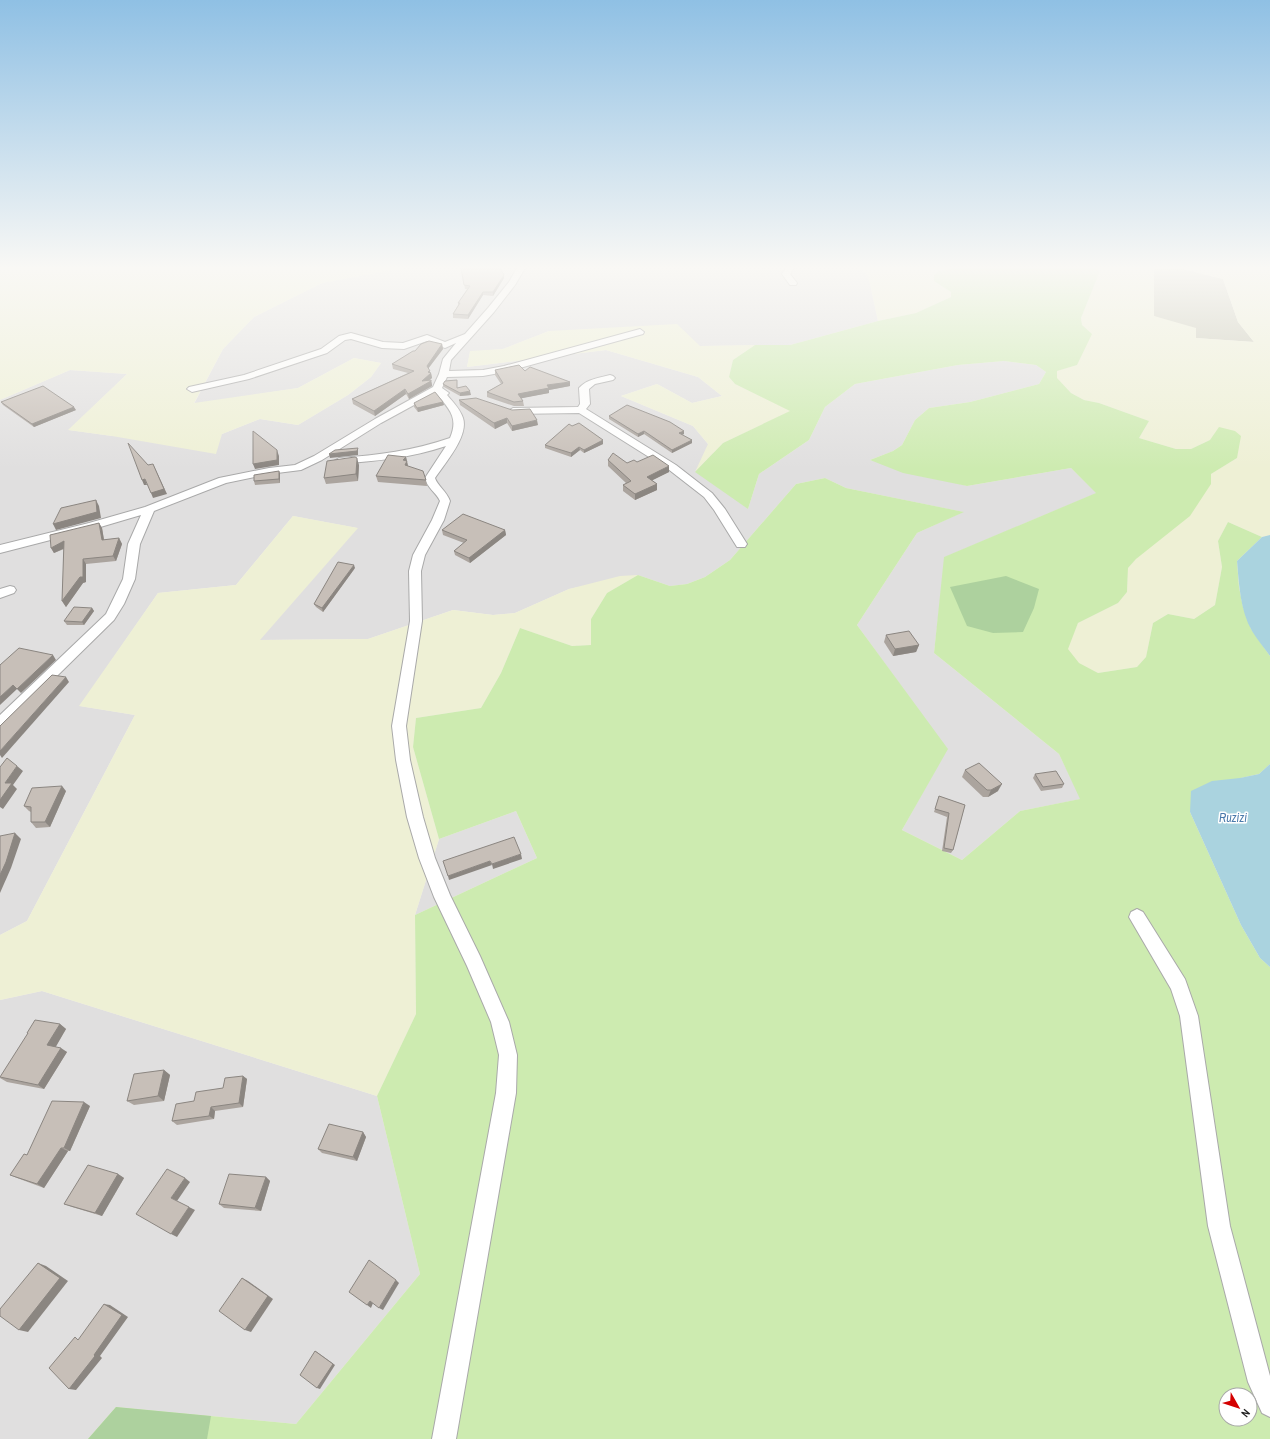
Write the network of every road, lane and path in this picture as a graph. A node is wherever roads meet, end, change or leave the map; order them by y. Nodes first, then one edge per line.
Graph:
1 (468, 335) joint
2 (628, 335) edge
3 (444, 374) junction
4 (610, 378) dead end
5 (192, 389) dead end
6 (437, 389) junction
7 (459, 401) edge
8 (506, 409) edge
9 (581, 410) junction
10 (455, 440) junction
11 (297, 468) junction
12 (149, 509) junction
13 (741, 544) dead end
14 (0, 549) edge
15 (0, 723) edge
16 (1137, 917) dead end
17 (1270, 1405) edge
18 (444, 1439) edge

1 - 3 street
1 - 5 street
2 - 3 street
3 - 6 street
4 - 9 street
6 - 7 street
6 - 10 street
6 - 11 street
8 - 9 street
9 - 13 street
10 - 11 street
10 - 18 street
11 - 12 street
12 - 14 street
12 - 15 street
16 - 17 street

